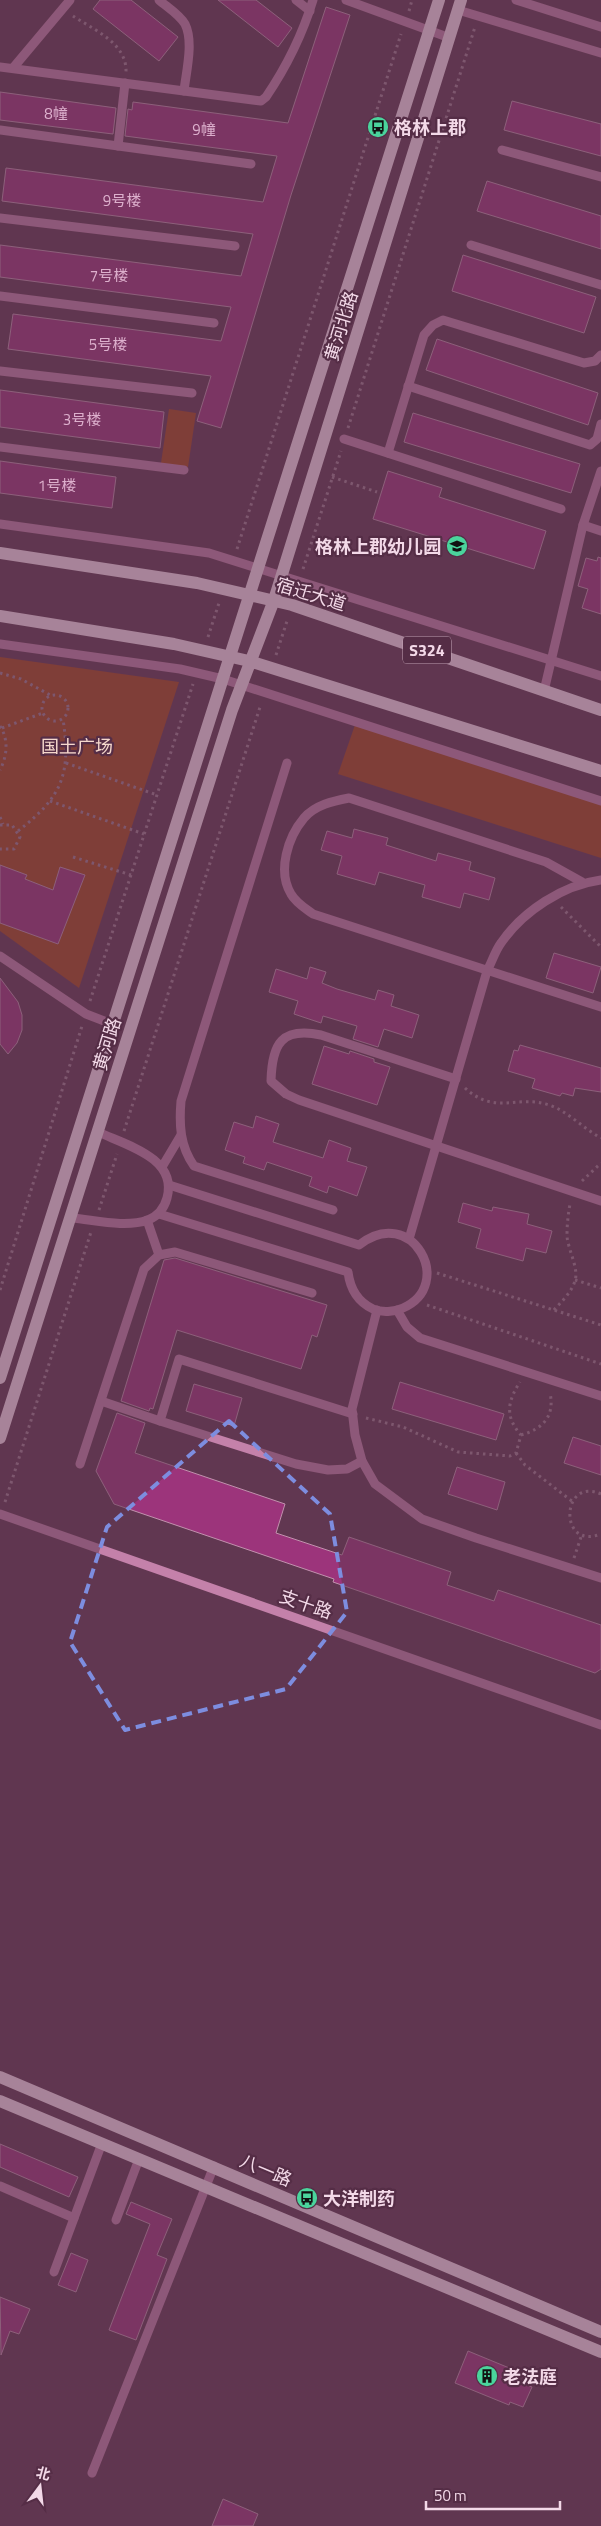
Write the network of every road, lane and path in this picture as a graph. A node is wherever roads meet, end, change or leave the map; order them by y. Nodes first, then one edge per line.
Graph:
1 (70, 0) edge
2 (159, 0) edge
3 (296, 0) edge
4 (313, 0) edge
5 (346, 0) edge
6 (439, 0) edge
7 (516, 0) edge
8 (366, 3) edge
9 (460, 5) edge
10 (63, 9) junction
11 (310, 11) junction
12 (479, 16) junction
13 (601, 27) edge
14 (430, 30) junction
15 (450, 38) junction
16 (601, 53) edge
17 (0, 67) edge
18 (14, 68) junction
19 (125, 83) junction
20 (184, 91) junction
21 (0, 130) edge
22 (118, 146) junction
23 (502, 150) dead end
24 (251, 164) dead end
25 (601, 177) edge
26 (0, 218) edge
27 (471, 245) dead end
28 (236, 246) dead end
29 (601, 285) edge
30 (0, 296) edge
31 (214, 323) dead end
32 (601, 355) edge
33 (0, 371) edge
34 (408, 386) junction
35 (192, 393) dead end
36 (601, 424) edge
37 (344, 439) junction
38 (0, 447) edge
39 (388, 453) junction
40 (184, 470) dead end
41 (601, 471) edge
42 (332, 477) junction
43 (377, 492) dead end
44 (561, 509) dead end
45 (0, 524) edge
46 (584, 525) junction
47 (601, 531) edge
48 (0, 553) edge
49 (259, 569) junction
50 (282, 575) junction
51 (299, 580) junction
52 (252, 594) junction
53 (274, 600) junction
54 (292, 605) junction
55 (0, 616) edge
56 (0, 644) edge
57 (230, 657) junction
58 (551, 660) junction
59 (249, 662) junction
60 (272, 668) junction
61 (0, 673) edge
62 (601, 676) edge
63 (223, 679) junction
64 (241, 685) junction
65 (544, 690) junction
66 (264, 692) junction
67 (51, 696) junction
68 (601, 710) edge
69 (43, 713) junction
70 (63, 719) junction
71 (1, 727) edge
72 (66, 763) junction
73 (288, 763) dead end
74 (0, 770) edge
75 (601, 771) edge
76 (157, 796) dead end
77 (50, 801) junction
78 (601, 801) edge
79 (0, 817) edge
80 (2, 825) edge
81 (18, 831) junction
82 (144, 834) dead end
83 (0, 849) edge
84 (72, 857) dead end
85 (131, 875) dead end
86 (601, 880) edge
87 (582, 882) junction
88 (552, 898) junction
89 (601, 947) edge
90 (0, 956) edge
91 (487, 971) junction
92 (601, 1007) edge
93 (112, 1024) junction
94 (456, 1079) junction
95 (98, 1132) junction
96 (181, 1135) junction
97 (601, 1138) edge
98 (121, 1142) junction
99 (436, 1146) junction
100 (601, 1163) edge
101 (162, 1167) junction
102 (169, 1185) junction
103 (575, 1192) junction
104 (601, 1201) edge
105 (333, 1210) dead end
106 (159, 1214) junction
107 (72, 1218) junction
108 (95, 1220) junction
109 (147, 1220) junction
110 (409, 1239) junction
111 (159, 1255) junction
112 (427, 1270) junction
113 (575, 1280) junction
114 (601, 1288) edge
115 (312, 1293) dead end
116 (414, 1301) junction
117 (378, 1310) junction
118 (397, 1310) junction
119 (554, 1310) junction
120 (601, 1325) edge
121 (601, 1364) edge
122 (1, 1373) edge
123 (529, 1373) junction
124 (547, 1379) junction
125 (601, 1396) edge
126 (101, 1401) junction
127 (353, 1414) junction
128 (160, 1420) junction
129 (521, 1435) junction
130 (0, 1438) edge
131 (516, 1453) junction
132 (362, 1461) junction
133 (80, 1464) dead end
134 (601, 1494) edge
135 (572, 1502) junction
136 (0, 1514) edge
137 (582, 1534) junction
138 (601, 1534) edge
139 (571, 1568) junction
140 (601, 1578) edge
141 (601, 1725) edge
142 (0, 2077) edge
143 (0, 2101) edge
144 (102, 2143) junction
145 (139, 2159) junction
146 (214, 2166) junction
147 (0, 2186) edge
148 (206, 2187) junction
149 (74, 2218) junction
150 (116, 2220) dead end
151 (54, 2272) dead end
152 (601, 2332) edge
153 (601, 2352) edge
154 (92, 2474) dead end

1 - 10 street
2 - 20 street
3 - 11 street
4 - 11 street
5 - 8 street
6 - 14 main road, 黄河北路
7 - 13 street
8 - 14 street
9 - 12 street
9 - 15 main road, 黄河北路
10 - 18 street
10 - 19 path
11 - 20 street
12 - 16 street
12 - 37 path
14 - 15 street
14 - 49 main road, 黄河北路
15 - 50 main road, 黄河北路
17 - 18 street
18 - 19 street
19 - 20 street
19 - 22 street
21 - 22 street
22 - 24 street
23 - 25 street
26 - 28 street
27 - 29 street
30 - 31 street
32 - 34 street
33 - 35 street
34 - 36 street
34 - 39 street
37 - 39 street
37 - 42 path
38 - 40 street
39 - 44 street
41 - 46 street
42 - 43 path
42 - 51 path
45 - 49 street
46 - 47 street
46 - 58 street
48 - 52 main road, 宿迁大道 / S324
49 - 50 street
49 - 52 main road, 黄河北路
50 - 51 street
50 - 53 main road, 黄河北路
51 - 58 street
52 - 53 main road, 宿迁大道 / S324
52 - 57 main road, 黄河北路
53 - 54 main road, 宿迁大道 / S324
53 - 59 main road, 黄河北路
54 - 60 path
54 - 65 main road, 宿迁大道 / S324
55 - 57 main road
56 - 63 street
57 - 59 main road
57 - 63 main road, 黄河路
58 - 62 street
58 - 65 street
59 - 60 main road
59 - 64 main road, 黄河路
60 - 75 main road
61 - 67 path
63 - 64 street
63 - 93 main road, 黄河路
64 - 66 street
64 - 95 main road, 黄河路
65 - 68 main road, 宿迁大道 / S324
66 - 78 street
66 - 98 path
67 - 69 path
67 - 70 path
69 - 70 path
69 - 71 path
70 - 72 path
71 - 74 path
72 - 76 path
72 - 77 path
73 - 96 street
77 - 81 path
77 - 82 path
79 - 80 path
80 - 81 path
81 - 83 path
84 - 85 path
86 - 87 street
87 - 88 street
87 - 91 street
88 - 89 path
88 - 91 street
90 - 93 street
91 - 92 street
91 - 94 street
93 - 122 main road, 黄河路
94 - 97 path
94 - 99 street
94 - 99 street
95 - 98 street
95 - 107 main road, 黄河路
96 - 101 street
96 - 105 street
98 - 101 street
98 - 108 path
99 - 103 street
99 - 110 street
100 - 103 path
101 - 102 street
102 - 106 street
102 - 110 street
103 - 104 street
103 - 113 path
106 - 109 street
106 - 117 street
107 - 108 street
107 - 130 main road, 黄河路
108 - 109 street
108 - 136 path
109 - 111 street
110 - 112 street
111 - 115 street
111 - 126 street
112 - 116 street
112 - 119 path
113 - 114 path
113 - 119 path
116 - 118 street
116 - 121 path
117 - 118 street
117 - 127 street
118 - 123 street
119 - 120 path
123 - 124 street
123 - 129 path
124 - 125 street
124 - 129 path
126 - 128 street
126 - 133 street
127 - 128 street
127 - 131 path
127 - 132 street
128 - 132 street
129 - 131 path
131 - 135 path
132 - 139 street
134 - 135 path
135 - 137 path
136 - 141 street, 支十路
137 - 138 path
137 - 139 path
139 - 140 street
142 - 146 main road, 八一路
143 - 144 main road
144 - 145 main road
144 - 149 street
145 - 148 main road
145 - 150 street
146 - 148 street
146 - 152 main road, 八一路
147 - 149 street
148 - 153 main road
148 - 154 street
149 - 151 street

